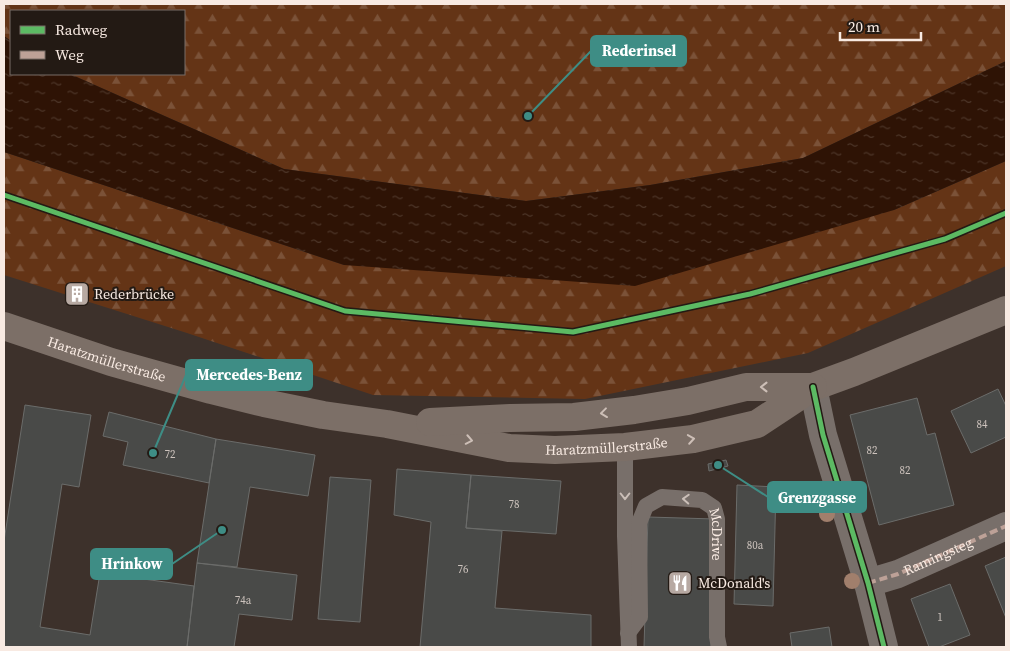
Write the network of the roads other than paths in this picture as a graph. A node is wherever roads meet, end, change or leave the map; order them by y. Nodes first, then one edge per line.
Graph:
1 (1006, 310) edge
2 (4, 326) edge
3 (813, 387) junction
4 (387, 424) junction
5 (624, 447) junction
6 (1006, 526) edge
7 (868, 583) junction
8 (629, 640) edge
9 (719, 647) edge
10 (884, 647) edge

1 - 3 main road, Haratzmüllerstraße
2 - 4 main road, Haratzmüllerstraße
3 -> 4 main road, Haratzmüllerstraße
5 -> 3 main road, Haratzmüllerstraße
3 - 7 street
4 -> 5 main road, Haratzmüllerstraße
5 -> 8 lane
6 - 7 street, Ramingsteg
7 - 10 street
9 -> 8 lane, McDrive

